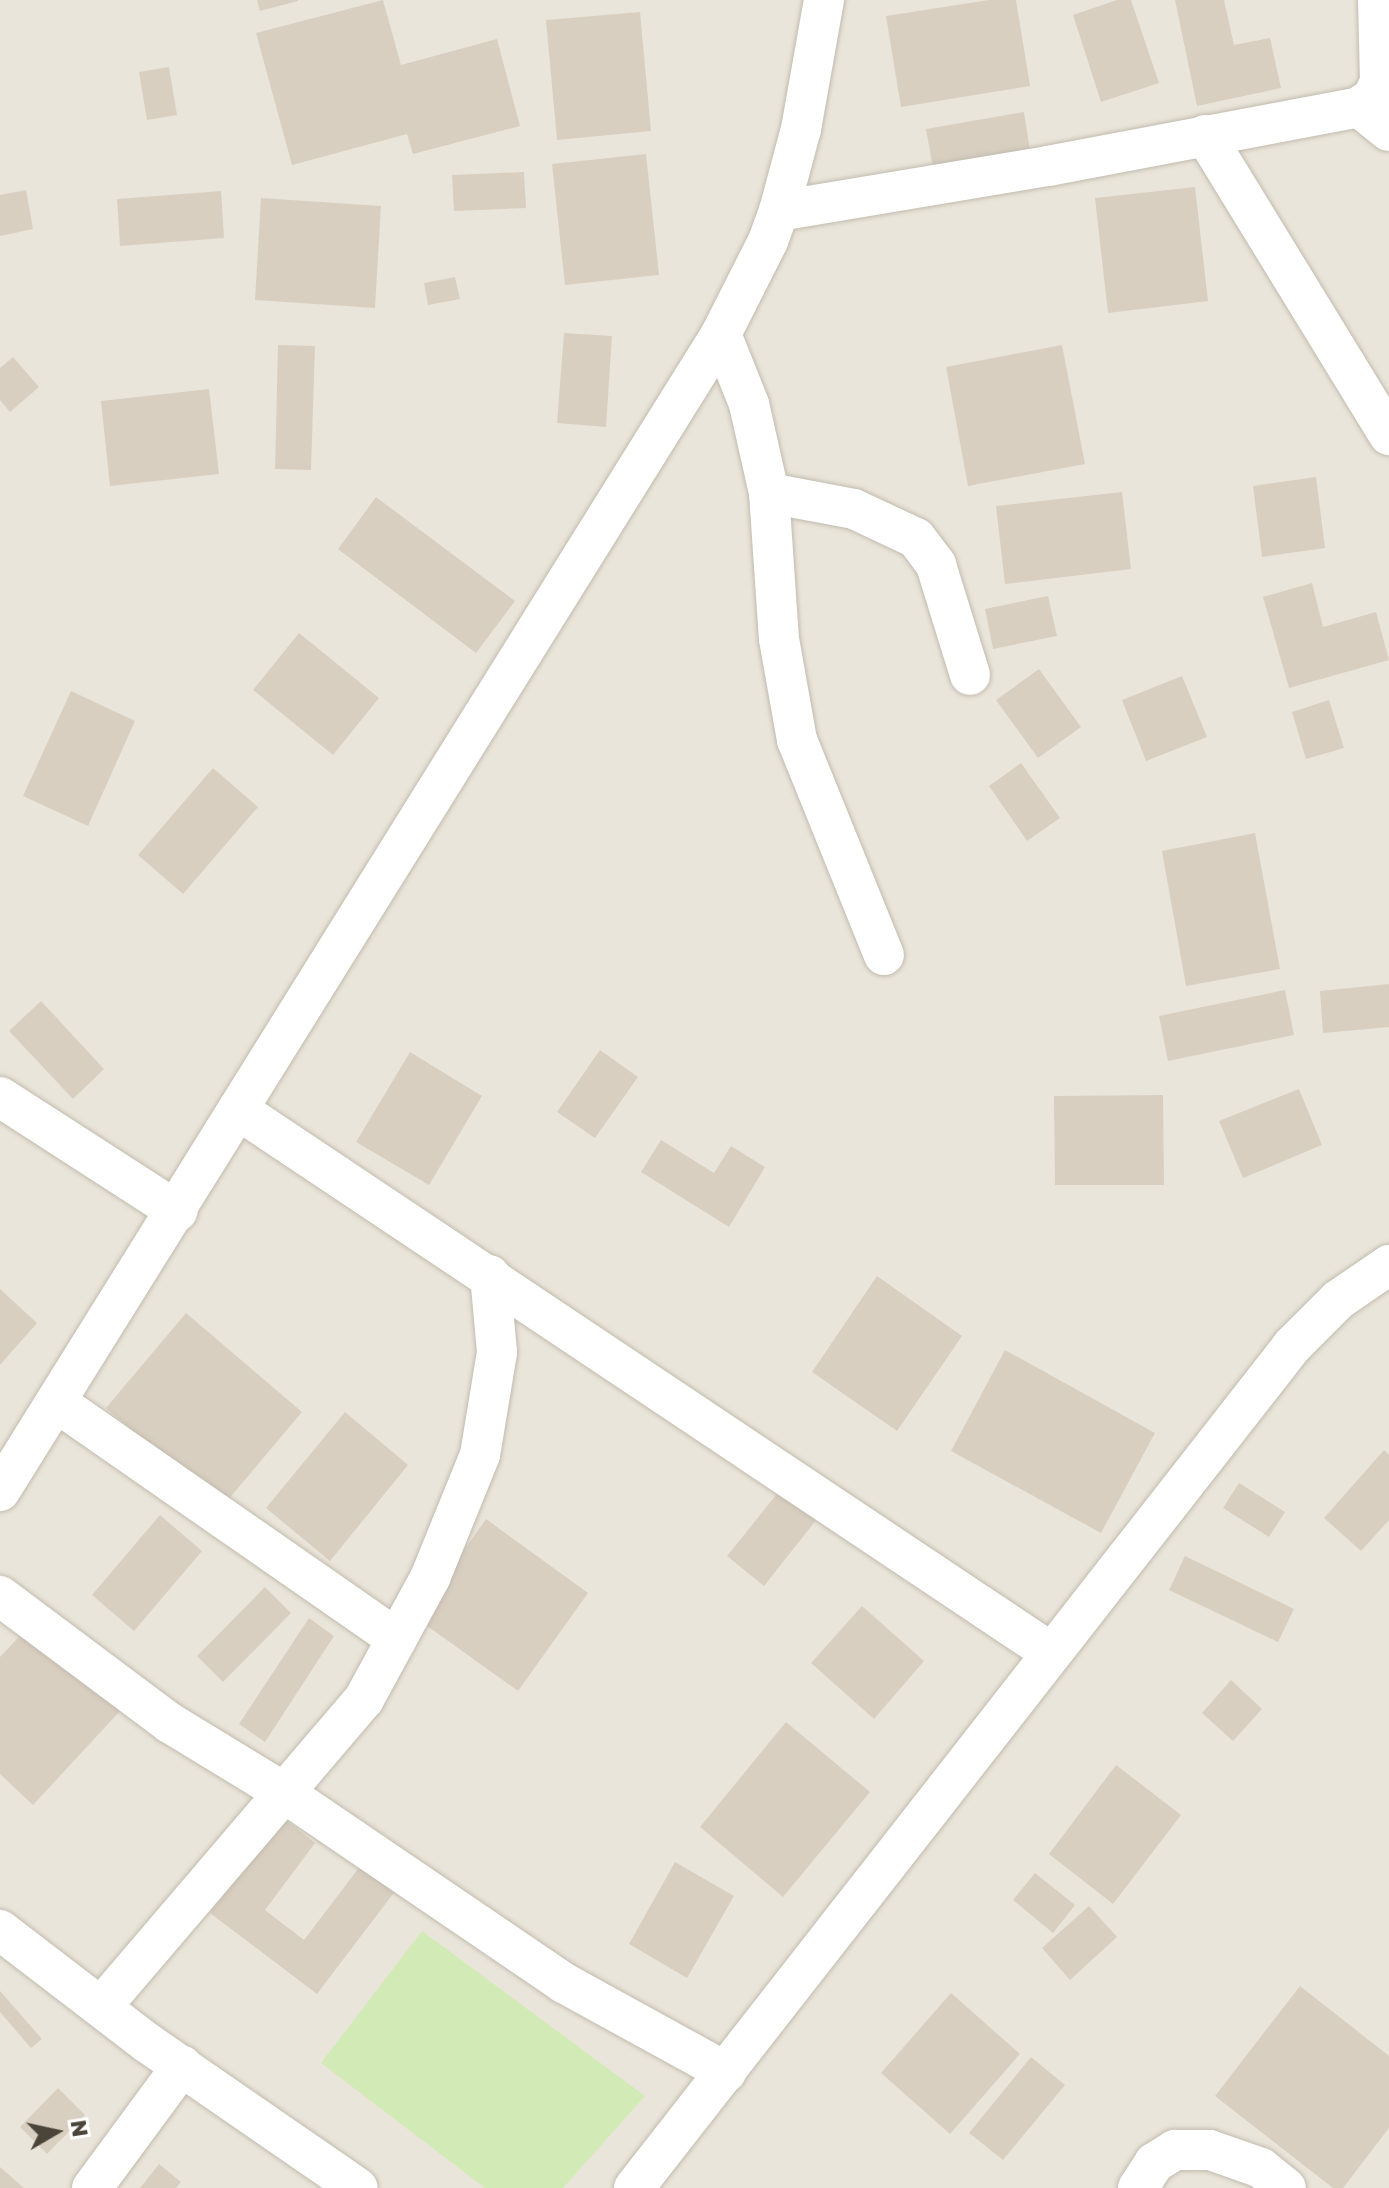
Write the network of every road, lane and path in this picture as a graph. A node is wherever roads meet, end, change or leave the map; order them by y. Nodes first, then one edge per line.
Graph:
1 (824, 0) edge
2 (1378, 0) edge
3 (1374, 119) edge
4 (1205, 135) junction
5 (779, 211) junction
6 (721, 334) junction
7 (1389, 435) edge
8 (769, 493) junction
9 (970, 675) dead end
10 (884, 955) dead end
11 (0, 1097) edge
12 (240, 1111) junction
13 (177, 1211) junction
14 (1389, 1265) edge
15 (490, 1275) junction
16 (56, 1402) junction
17 (0, 1491) edge
18 (0, 1596) edge
19 (397, 1639) junction
20 (1050, 1652) junction
21 (283, 1792) junction
22 (0, 1930) edge
23 (101, 2007) junction
24 (182, 2066) junction
25 (726, 2072) junction
26 (92, 2188) edge
27 (358, 2188) edge
28 (634, 2188) edge
29 (1138, 2188) edge
30 (1286, 2188) edge

1 - 5 street
2 - 3 street
3 - 4 street
4 - 5 street
4 - 7 street
5 - 6 street
6 - 8 street
6 - 12 street
8 - 9 street
8 - 10 street
11 - 13 street
12 - 13 street
12 - 15 street
13 - 16 street
14 - 20 street
15 - 19 street
15 - 20 street
16 - 17 street
16 - 19 street
18 - 21 street
19 - 21 street
20 - 25 street
21 - 23 street
21 - 25 street
22 - 23 street
23 - 24 street
24 - 26 street
24 - 27 street
25 - 28 street
29 - 30 street

